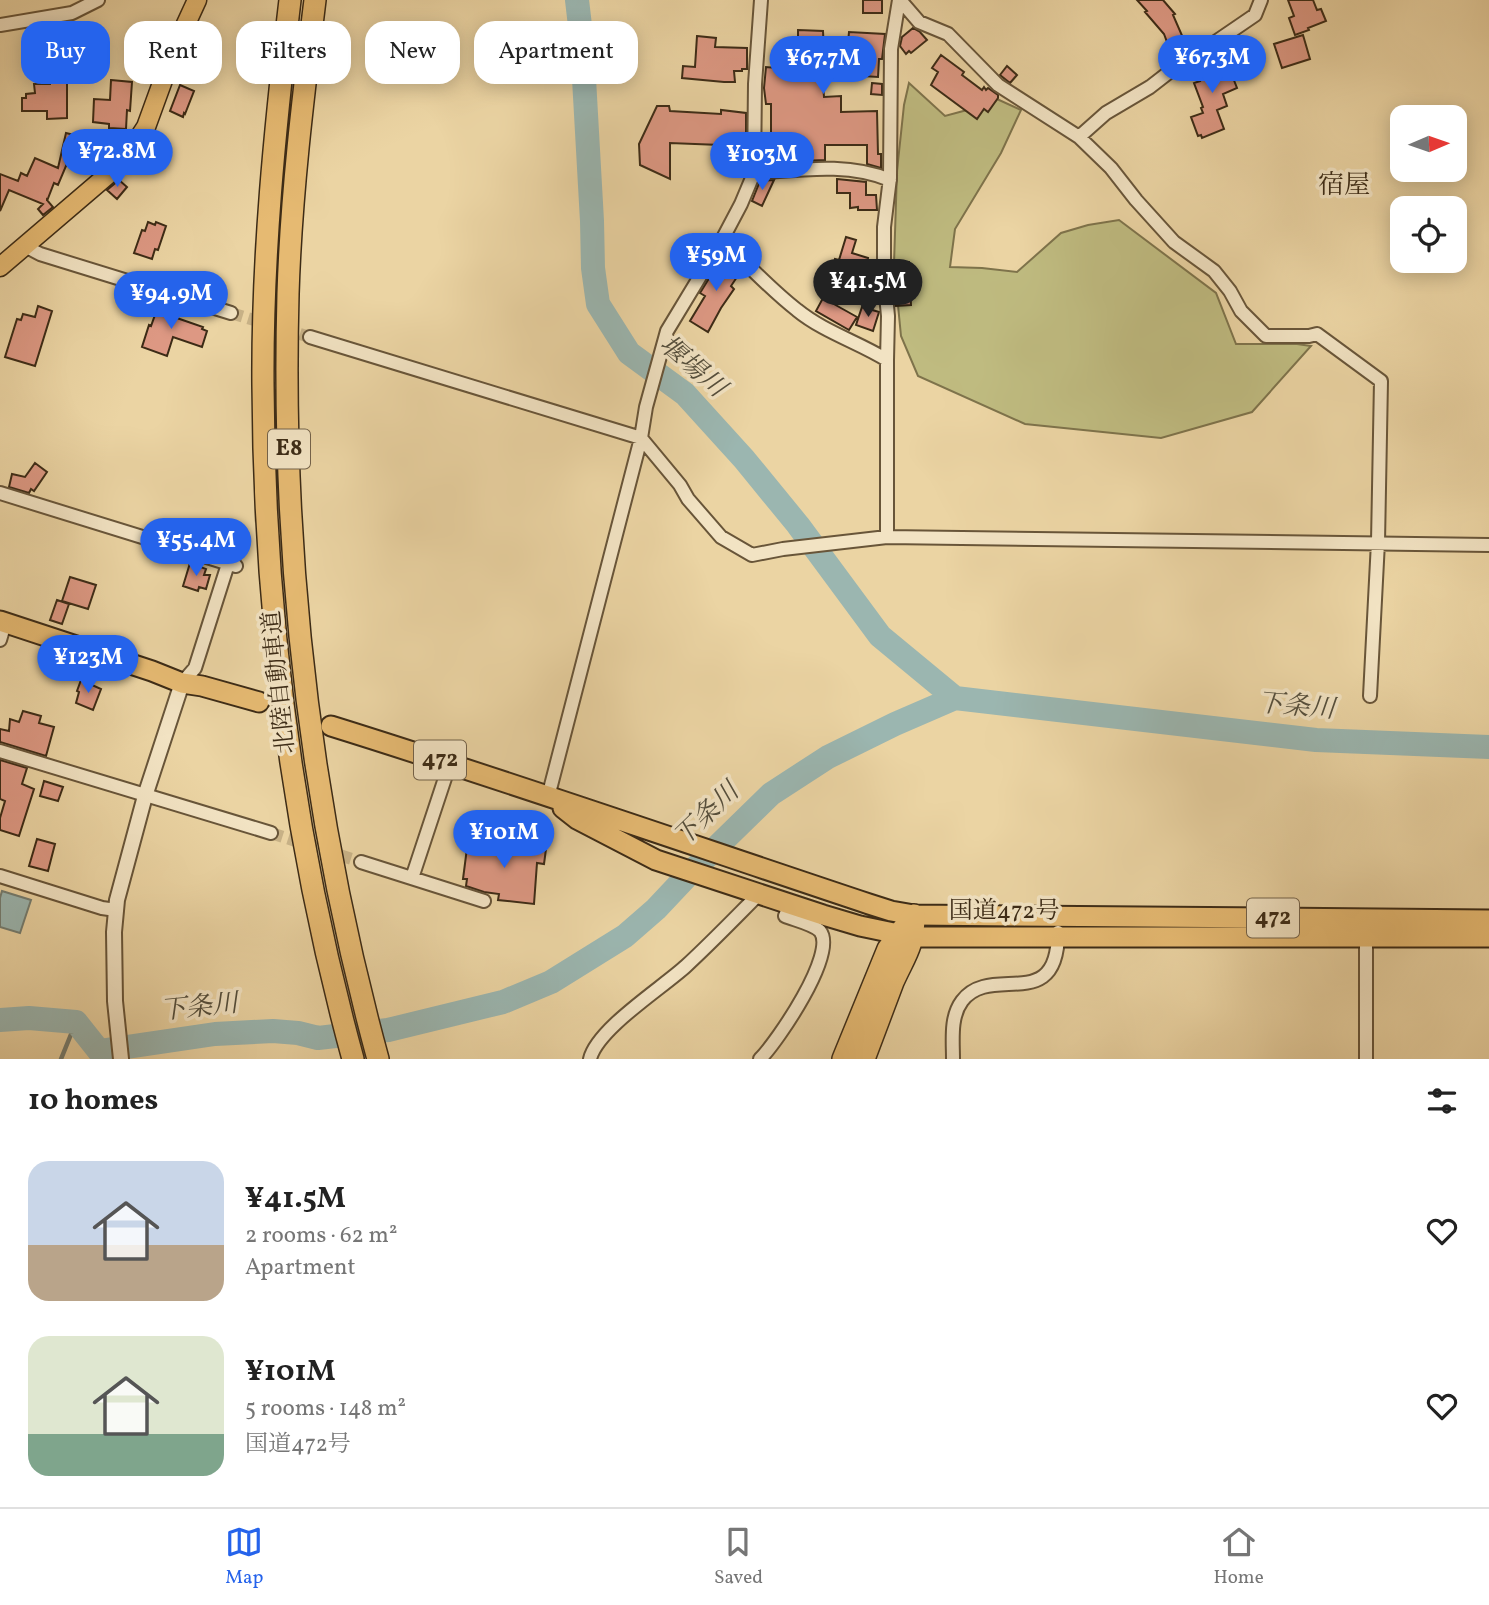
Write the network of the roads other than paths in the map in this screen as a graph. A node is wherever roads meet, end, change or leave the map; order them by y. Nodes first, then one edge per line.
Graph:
1 (98, 0) edge
2 (197, 0) edge
3 (290, 0) edge
4 (315, 0) edge
5 (761, 0) edge
6 (900, 0) edge
7 (1261, 0) edge
8 (0, 25) edge
9 (1079, 137) junction
10 (754, 173) junction
11 (890, 180) junction
12 (722, 240) junction
13 (25, 246) junction
14 (0, 267) edge
15 (231, 313) tunnel mouth
16 (310, 337) tunnel mouth
17 (887, 360) junction
18 (641, 438) junction
19 (0, 493) edge
20 (887, 537) junction
21 (1378, 542) junction
22 (1489, 545) edge
23 (2, 628) edge
24 (183, 683) junction
25 (1370, 696) dead end
26 (259, 702) dead end
27 (331, 726) dead end
28 (0, 751) edge
29 (450, 763) junction
30 (145, 796) junction
31 (548, 797) junction
32 (271, 834) tunnel mouth
33 (360, 862) tunnel mouth
34 (0, 876) edge
35 (412, 878) junction
36 (310, 890) junction
37 (759, 894) junction
38 (484, 901) dead end
39 (790, 904) junction
40 (116, 910) junction
41 (1058, 917) junction
42 (1489, 920) edge
43 (908, 929) junction
44 (1366, 936) junction
45 (1058, 937) junction
46 (1489, 937) edge
47 (121, 1059) edge
48 (345, 1059) edge
49 (353, 1059) edge
50 (378, 1059) edge
51 (590, 1059) edge
52 (760, 1059) edge
53 (843, 1059) edge
54 (864, 1059) edge
55 (953, 1059) edge
56 (1366, 1059) edge

1 - 8 street
2 - 13 main road
3 - 36 highway, 北陸自動車道 / E8
4 - 50 highway, 北陸自動車道 / E8
5 - 10 street
6 - 9 street
6 - 11 street
7 - 9 street
9 - 21 street
10 - 11 street
10 - 12 street
11 - 17 street
12 - 17 street
12 - 18 street
13 - 14 main road
13 - 15 street
16 - 18 street
17 - 20 street
18 - 20 street
18 - 31 street
19 - 24 street
20 - 21 street
21 - 22 street
21 - 25 street
23 - 24 highway
24 - 26 highway
24 - 30 street
27 - 29 highway, 国道472号 / 472
28 - 30 street
29 - 31 highway, 国道472号 / 472
29 - 35 street
30 - 32 street
30 - 40 street
31 - 37 highway, 国道472号 / 472
31 - 43 highway, 国道472号 / 472
33 - 35 street
34 - 40 street
35 - 38 street
36 - 48 highway
36 - 49 highway, 北陸自動車道 / E8
37 - 39 highway, 国道472号 / 472
37 - 51 street
39 - 43 highway, 国道472号 / 472
39 - 52 street
40 - 47 street
41 - 42 highway, 国道472号 / 472
41 - 43 highway, 国道472号 / 472
41 - 45 street
43 - 45 highway, 国道472号 / 472
43 - 53 highway
43 - 54 highway
44 - 45 highway, 国道472号 / 472
44 - 46 highway, 国道472号 / 472
44 - 56 street
45 - 55 street

